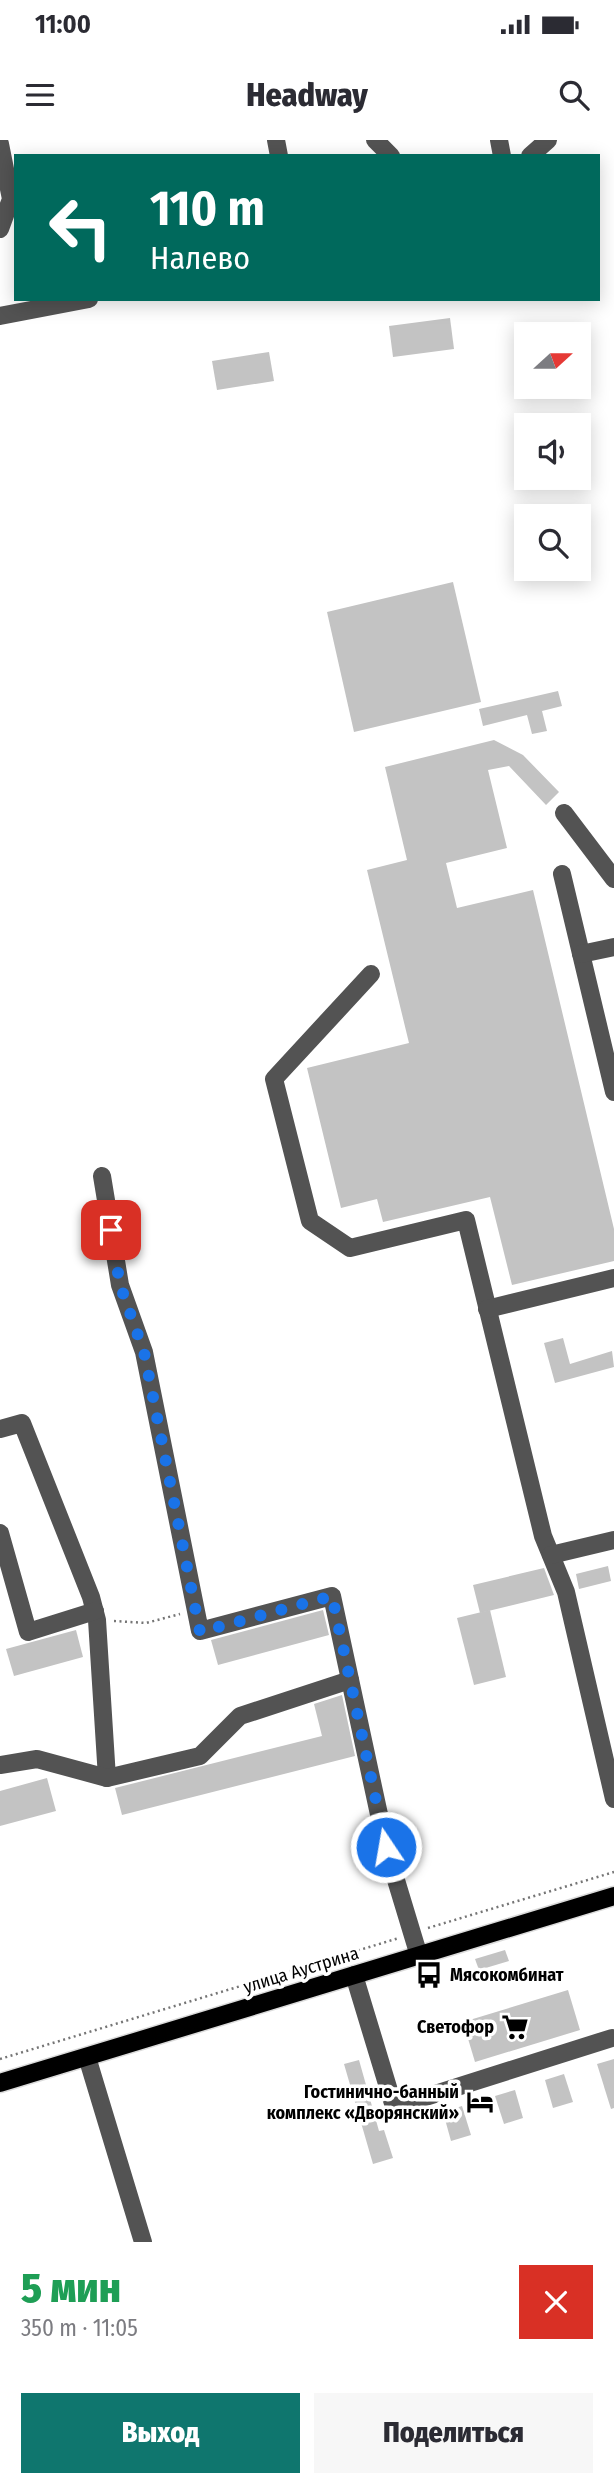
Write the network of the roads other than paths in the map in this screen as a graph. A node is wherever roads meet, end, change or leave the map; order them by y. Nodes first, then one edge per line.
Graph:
1 (375, 140) edge
2 (548, 140) edge
3 (0, 144) edge
4 (389, 154) edge
5 (532, 154) edge
6 (0, 229) edge
7 (79, 301) edge
8 (0, 316) edge
9 (564, 813) dead end
10 (562, 874) dead end
11 (614, 879) edge
12 (614, 947) edge
13 (581, 954) junction
14 (371, 974) dead end
15 (607, 1035) edge
16 (614, 1092) edge
17 (102, 1176) dead end
18 (614, 1278) edge
19 (488, 1309) junction
20 (0, 1429) edge
21 (0, 1533) edge
22 (614, 1540) edge
23 (551, 1555) junction
24 (96, 1616) junction
25 (350, 1680) junction
26 (0, 1765) edge
27 (107, 1777) junction
28 (614, 1799) edge
29 (614, 1896) edge
30 (419, 1956) junction
31 (354, 1975) junction
32 (612, 2038) edge
33 (87, 2057) junction
34 (0, 2083) edge
35 (143, 2242) edge

1 - 4 street
2 - 5 street
3 - 6 street
7 - 8 street
9 - 11 street
10 - 13 street
12 - 13 street
13 - 15 street
14 - 19 street
15 - 16 street
17 - 25 street
18 - 19 street
19 - 23 street
20 - 24 street
21 - 24 street
22 - 23 street
23 - 28 street
24 - 27 street
25 - 27 street
25 - 30 street
26 - 27 street
29 - 30 main road, улица Аустрина
30 - 31 main road, улица Аустрина
31 - 32 street
31 - 33 main road, улица Аустрина
33 - 34 main road, улица Аустрина
33 - 35 street

